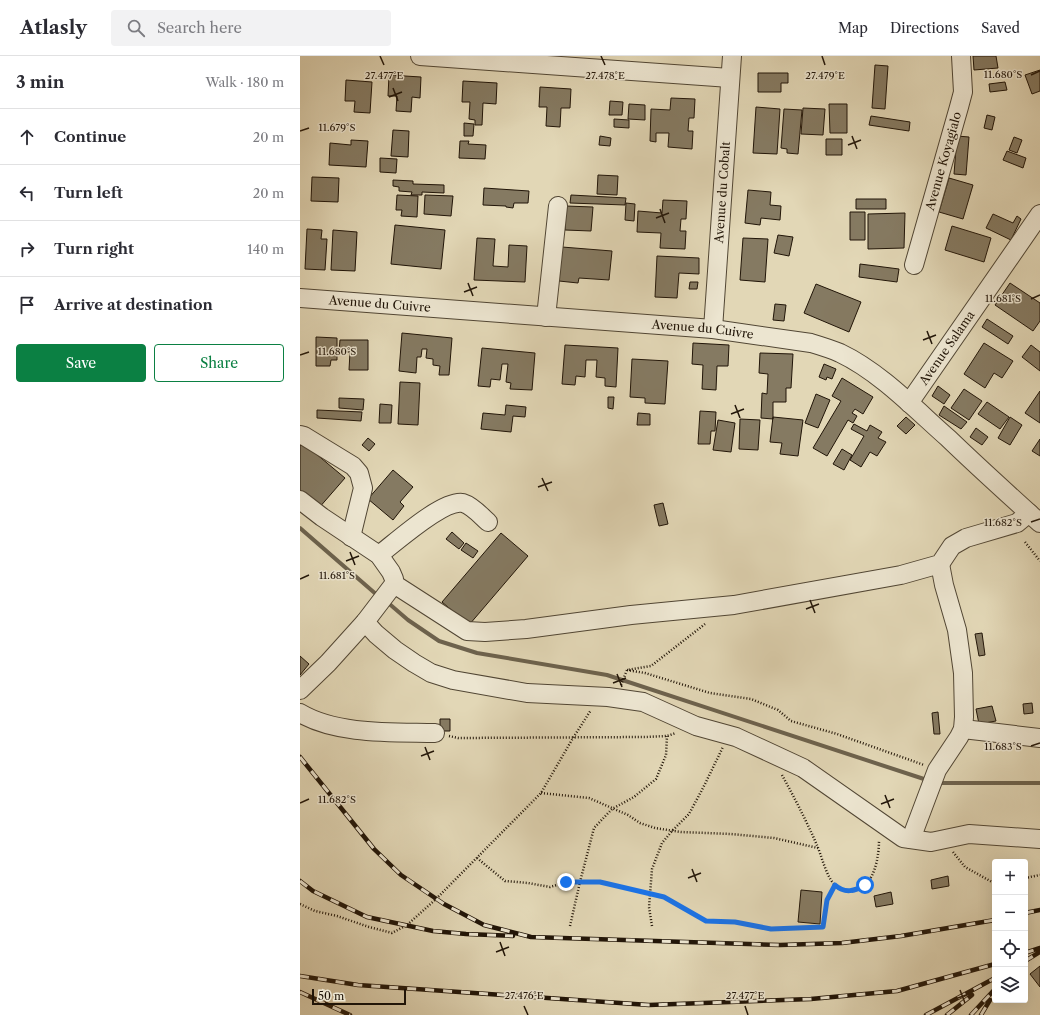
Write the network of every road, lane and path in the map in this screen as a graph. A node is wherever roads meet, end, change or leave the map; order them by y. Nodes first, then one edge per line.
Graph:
1 (420, 56) edge
2 (732, 56) edge
3 (961, 56) edge
4 (452, 58) edge
5 (730, 78) junction
6 (558, 206) dead end
7 (1040, 214) edge
8 (914, 265) dead end
9 (300, 298) edge
10 (546, 316) junction
11 (713, 329) junction
12 (909, 403) junction
13 (300, 435) edge
14 (300, 500) edge
15 (1034, 518) edge
16 (488, 522) dead end
17 (351, 537) junction
18 (1025, 542) dead end
19 (379, 556) junction
20 (1040, 561) edge
21 (940, 564) junction
22 (394, 584) junction
23 (711, 620) dead end
24 (365, 622) junction
25 (628, 670) junction
26 (300, 690) edge
27 (609, 697) junction
28 (300, 713) edge
29 (696, 726) junction
30 (963, 729) junction
31 (435, 733) joint
32 (727, 735) junction
33 (667, 736) junction
34 (573, 738) junction
35 (1040, 738) edge
36 (937, 770) junction
37 (781, 773) dead end
38 (541, 793) junction
39 (612, 809) junction
40 (877, 820) junction
41 (672, 831) junction
42 (911, 839) junction
43 (1040, 839) edge
44 (931, 842) junction
45 (818, 848) junction
46 (477, 858) junction
47 (1040, 875) edge
48 (1028, 877) edge
49 (580, 882) junction
50 (992, 882) edge
51 (835, 885) junction
52 (649, 894) junction
53 (300, 904) edge
54 (570, 926) dead end
55 (652, 926) dead end

1 - 4 street
2 - 5 street, Avenue du Cobalt
3 - 8 street, Avenue Koyagialo
4 - 5 street
5 - 11 street, Avenue du Cobalt
6 - 10 street
7 - 12 street, Avenue Salama
9 - 10 street, Avenue du Cuivre
10 - 11 street, Avenue du Cuivre
11 - 12 street, Avenue du Cuivre
12 - 15 street, Avenue du Cuivre
13 - 17 street
14 - 17 street
15 - 21 street
16 - 19 street
17 - 19 street
18 - 20 path
19 - 22 street
21 - 22 street
21 - 30 street
22 - 24 street
23 - 25 path
24 - 26 street
24 - 27 street
25 - 27 path
25 - 36 path
27 - 29 street
27 - 34 path
28 - 31 street
29 - 32 street
29 - 33 path
30 - 35 street
30 - 36 street
31 - 34 path
32 - 40 street
32 - 41 path
33 - 34 path
33 - 39 path
34 - 38 path
36 - 42 street
37 - 45 path
38 - 39 path
38 - 46 path
39 - 41 path
39 - 49 path
40 - 42 street
40 - 51 path
41 - 45 path
41 - 52 path
42 - 44 street
43 - 44 street
44 - 50 path
45 - 51 path
46 - 49 path
46 - 53 path
47 - 48 path
49 - 52 path
49 - 54 path
51 - 52 path
52 - 55 path

